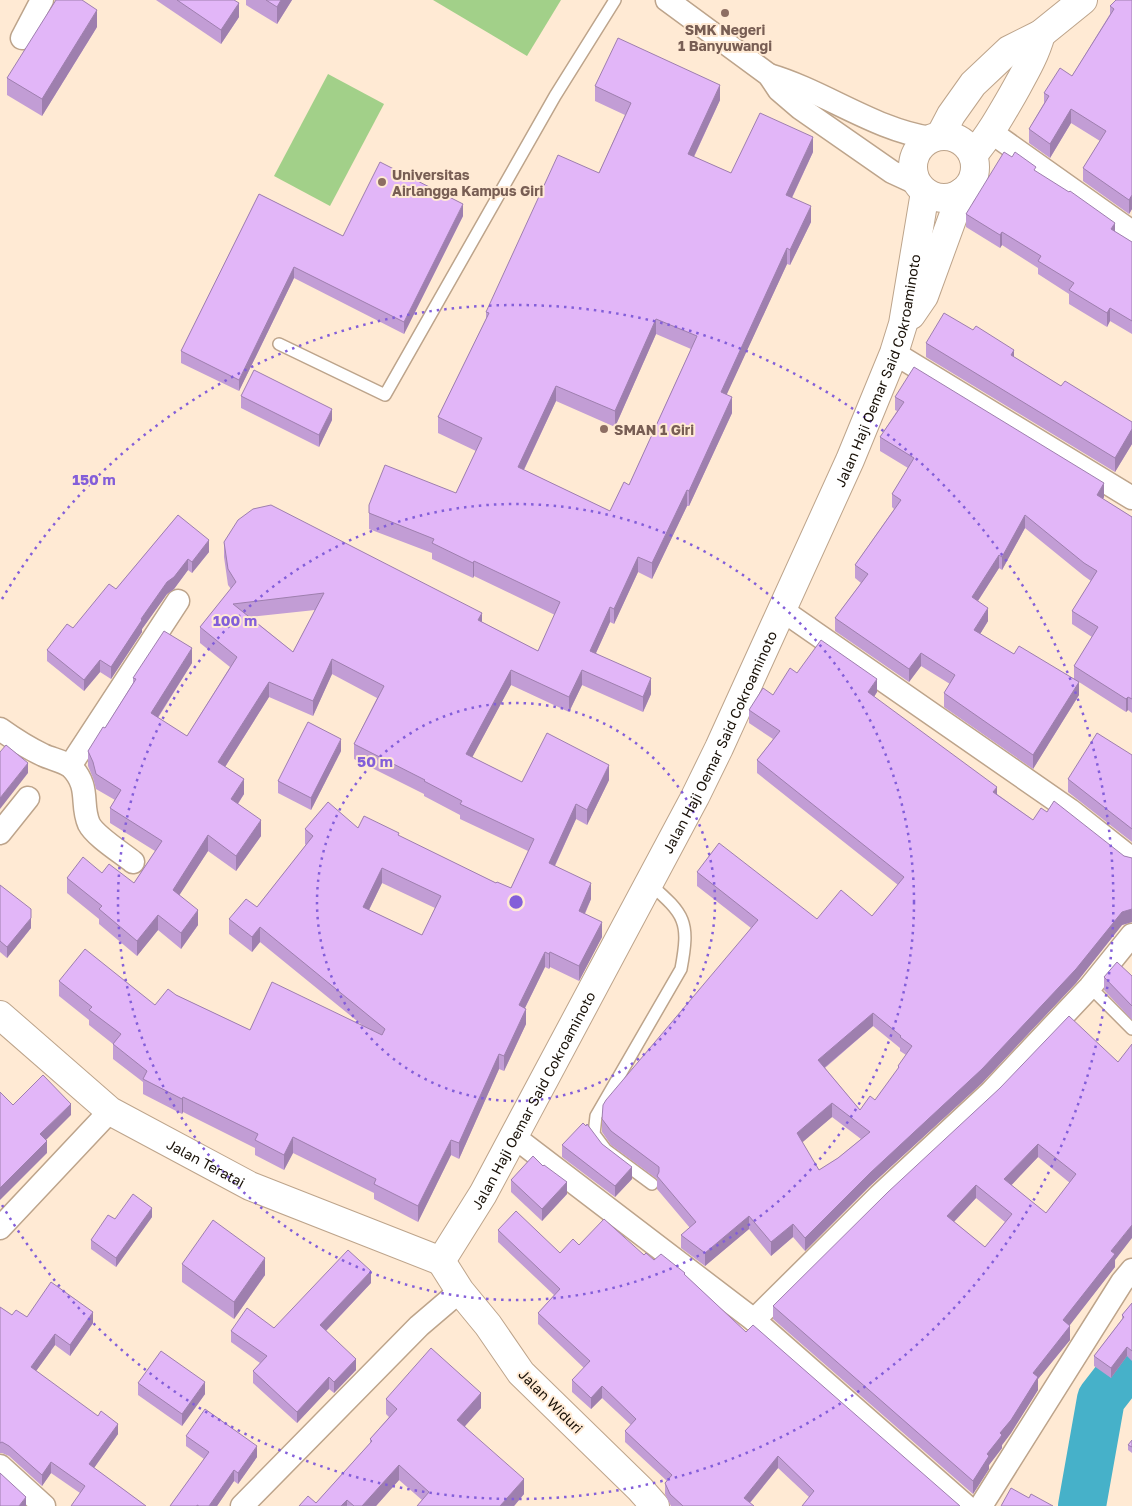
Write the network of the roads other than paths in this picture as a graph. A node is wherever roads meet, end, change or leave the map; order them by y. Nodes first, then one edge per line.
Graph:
1 (42, 0) edge
2 (615, 0) edge
3 (667, 0) edge
4 (1083, 0) edge
5 (1041, 34) junction
6 (22, 38) dead end
7 (769, 75) junction
8 (991, 132) junction
9 (936, 137) junction
10 (973, 155) junction
11 (922, 188) junction
12 (962, 192) junction
13 (1132, 232) edge
14 (903, 324) junction
15 (278, 344) dead end
16 (894, 353) junction
17 (1130, 490) edge
18 (178, 601) dead end
19 (782, 610) junction
20 (0, 729) edge
21 (70, 766) junction
22 (28, 798) dead end
23 (0, 833) edge
24 (1132, 859) edge
25 (133, 862) dead end
26 (648, 882) junction
27 (1132, 935) edge
28 (1090, 988) junction
29 (0, 1014) edge
30 (1132, 1029) edge
31 (110, 1111) junction
32 (512, 1136) junction
33 (652, 1184) dead end
34 (0, 1228) edge
35 (441, 1261) junction
36 (1132, 1270) edge
37 (460, 1291) junction
38 (754, 1320) junction
39 (0, 1466) edge
40 (44, 1506) edge
41 (242, 1506) edge
42 (655, 1506) edge
43 (966, 1506) edge
44 (981, 1506) edge

1 - 6 street
2 - 15 lane
3 - 7 street
4 - 5 main road
5 - 8 main road
5 - 9 main road
7 - 9 street
7 - 11 street
8 - 10 main road
8 - 13 street
9 - 10 main road
9 - 11 main road
10 - 12 main road
11 - 12 main road
11 - 14 main road, Jalan Haji Oemar Said Cokroaminoto
12 - 14 main road
14 - 16 main road, Jalan Haji Oemar Said Cokroaminoto
16 - 17 street
16 - 19 main road, Jalan Haji Oemar Said Cokroaminoto
18 - 21 street
19 - 24 street
19 - 26 main road, Jalan Haji Oemar Said Cokroaminoto
20 - 21 street
21 - 25 street
22 - 23 street
26 - 32 main road, Jalan Haji Oemar Said Cokroaminoto
26 - 33 lane
27 - 28 street
28 - 30 lane
28 - 38 street
29 - 31 main road, Jalan Teratai
31 - 34 street
31 - 35 main road, Jalan Teratai
32 - 35 main road, Jalan Haji Oemar Said Cokroaminoto
32 - 38 street
35 - 37 main road, Jalan Widuri
36 - 44 street
37 - 41 street
37 - 42 main road, Jalan Widuri
38 - 43 street
39 - 40 street

